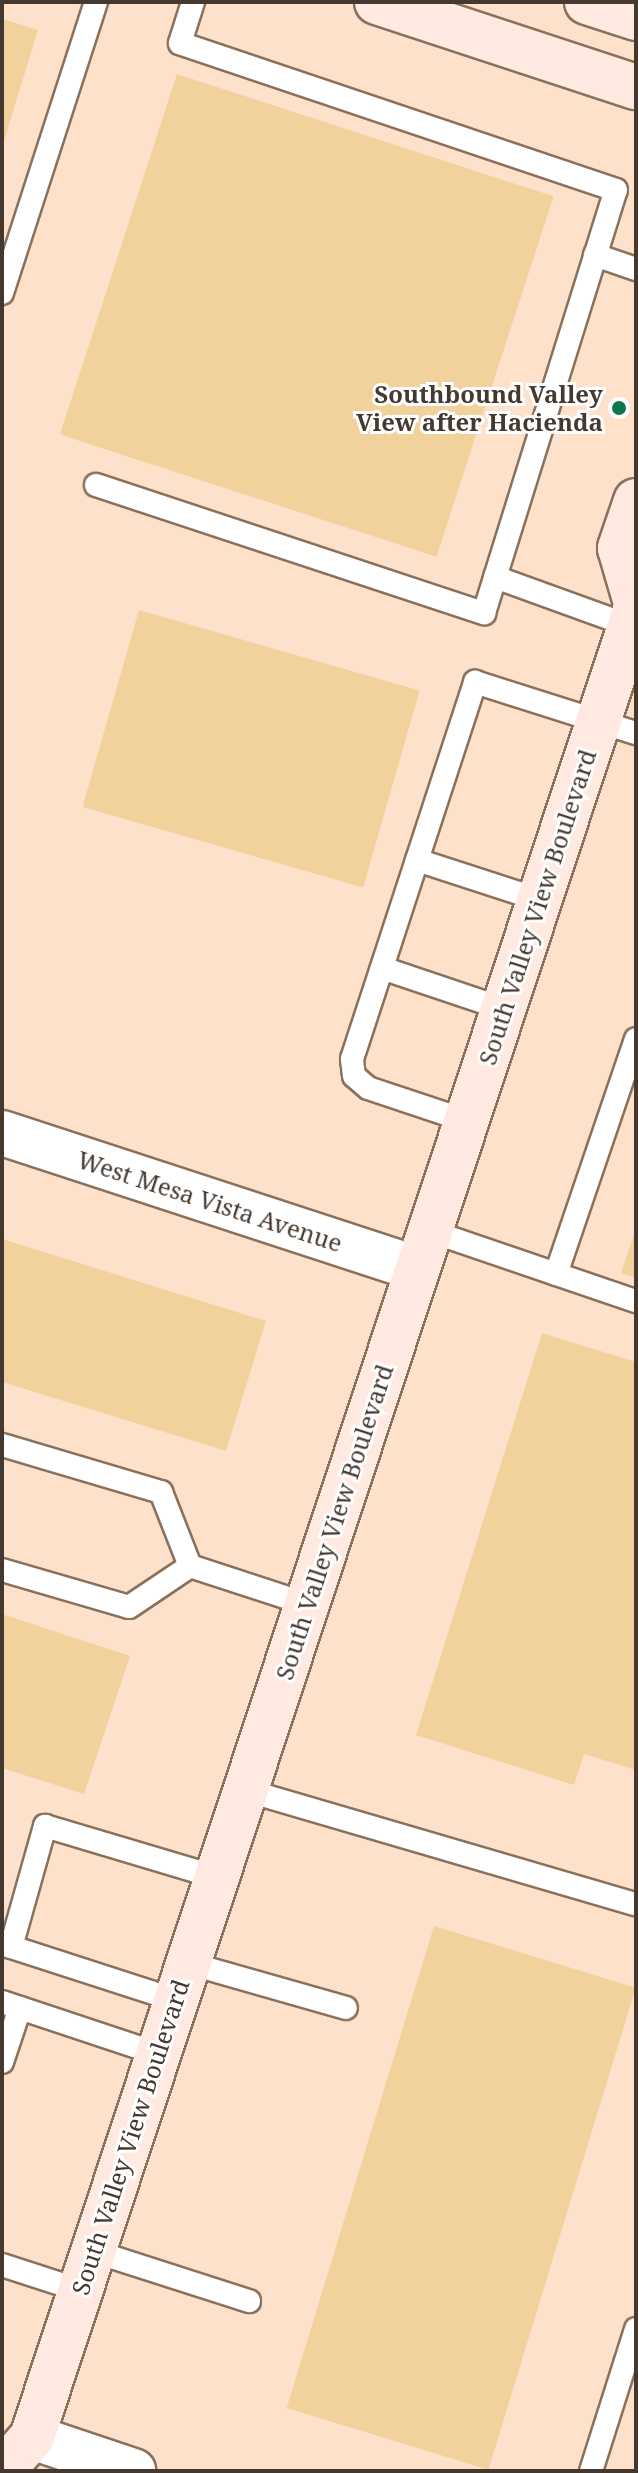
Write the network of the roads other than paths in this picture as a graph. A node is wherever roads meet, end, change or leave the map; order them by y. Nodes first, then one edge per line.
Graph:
1 (96, 2) edge
2 (193, 2) edge
3 (377, 2) edge
4 (587, 2) edge
5 (636, 18) edge
6 (636, 87) edge
7 (595, 255) junction
8 (636, 269) edge
9 (2, 293) edge
10 (96, 485) dead end
11 (636, 501) edge
12 (495, 577) junction
13 (634, 612) edge
14 (617, 727) edge
15 (417, 860) junction
16 (540, 900) junction
17 (382, 968) junction
18 (504, 1009) junction
19 (636, 1039) edge
20 (467, 1121) junction
21 (2, 1133) edge
22 (424, 1250) junction
23 (556, 1274) junction
24 (636, 1301) edge
25 (2, 1445) edge
26 (190, 1566) junction
27 (2, 1570) edge
28 (306, 1604) junction
29 (245, 1790) junction
30 (216, 1877) junction
31 (636, 1904) edge
32 (6, 1946) edge
33 (182, 1982) junction
34 (11, 2005) edge
35 (346, 2008) dead end
36 (158, 2054) junction
37 (2, 2062) edge
38 (2, 2265) edge
39 (86, 2271) junction
40 (249, 2301) dead end
41 (636, 2329) edge
42 (24, 2445) edge
43 (2, 2471) edge
44 (133, 2471) edge
45 (591, 2471) edge

1 - 9 lane
2 - 7 lane
3 - 6 main road
4 - 5 main road
7 - 8 lane
7 - 12 lane
10 - 12 lane
11 - 13 main road
12 - 13 lane
13 - 14 main road, South Valley View Boulevard
14 - 15 lane
14 - 16 main road, South Valley View Boulevard
15 - 16 lane
15 - 17 lane
16 - 18 main road, South Valley View Boulevard
17 - 18 lane
17 - 20 lane
18 - 20 main road, South Valley View Boulevard
19 - 23 lane
20 - 22 main road, South Valley View Boulevard
21 - 22 street, West Mesa Vista Avenue
22 - 23 lane
22 - 28 main road, South Valley View Boulevard
23 - 24 lane
25 - 26 lane
26 - 27 lane
26 - 28 lane
28 - 29 main road, South Valley View Boulevard
29 - 30 main road, South Valley View Boulevard
29 - 31 lane
30 - 32 lane
30 - 33 main road, South Valley View Boulevard
32 - 33 lane
33 - 35 lane
33 - 36 main road, South Valley View Boulevard
34 - 36 lane
34 - 37 lane
36 - 39 main road, South Valley View Boulevard
38 - 39 lane
39 - 40 lane
39 - 42 main road, South Valley View Boulevard
41 - 45 lane
42 - 43 main road, South Valley View Boulevard
42 - 44 street

